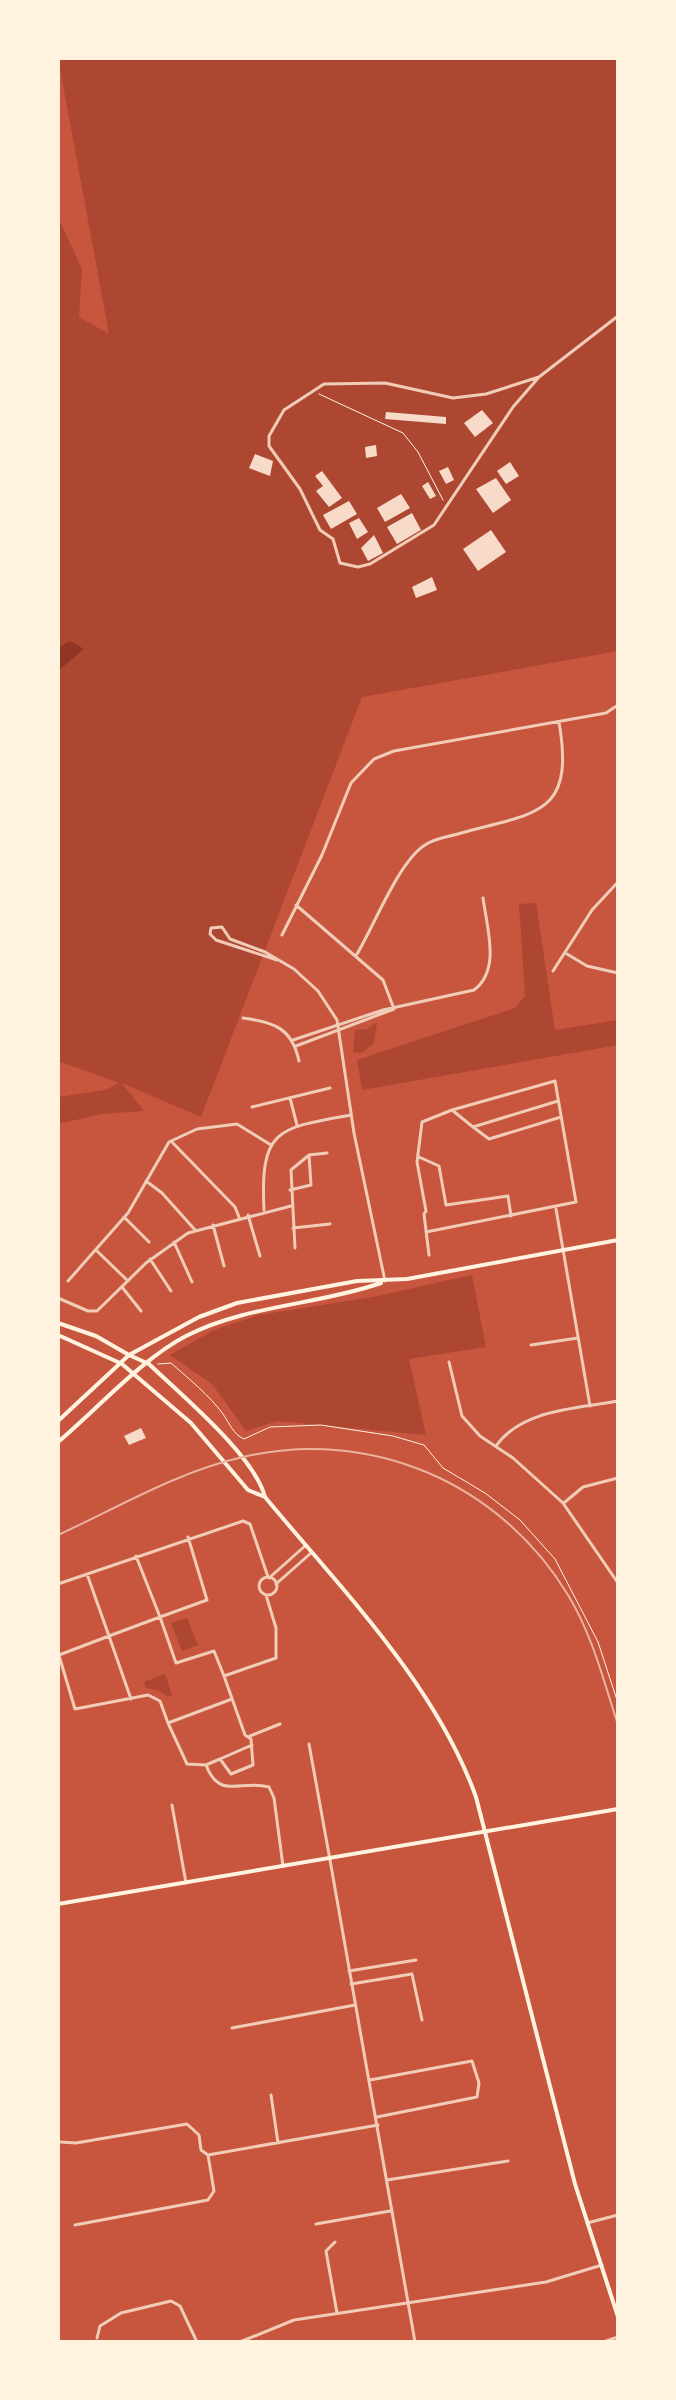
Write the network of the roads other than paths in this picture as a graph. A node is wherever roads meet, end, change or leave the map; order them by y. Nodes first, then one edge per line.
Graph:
1 (618, 316) edge
2 (539, 377) junction
3 (618, 705) edge
4 (559, 722) junction
5 (618, 882) edge
6 (483, 898) dead end
7 (296, 905) junction
8 (282, 935) dead end
9 (566, 953) junction
10 (357, 954) junction
11 (277, 960) junction
12 (553, 971) dead end
13 (618, 973) edge
14 (394, 1009) junction
15 (243, 1018) dead end
16 (339, 1024) junction
17 (341, 1031) junction
18 (293, 1040) junction
19 (296, 1046) junction
20 (299, 1061) dead end
21 (330, 1088) dead end
22 (290, 1098) junction
23 (558, 1101) junction
24 (252, 1107) dead end
25 (452, 1110) junction
26 (351, 1115) junction
27 (561, 1117) junction
28 (297, 1125) junction
29 (473, 1127) junction
30 (171, 1141) junction
31 (271, 1145) junction
32 (327, 1153) dead end
33 (309, 1155) junction
34 (418, 1157) junction
35 (146, 1181) junction
36 (290, 1190) junction
37 (291, 1206) junction
38 (556, 1208) junction
39 (264, 1210) junction
40 (248, 1215) junction
41 (511, 1216) junction
42 (124, 1217) junction
43 (239, 1217) junction
44 (330, 1224) dead end
45 (213, 1225) junction
46 (293, 1228) junction
47 (196, 1231) junction
48 (426, 1232) junction
49 (618, 1240) edge
50 (149, 1242) dead end
51 (174, 1242) junction
52 (295, 1248) dead end
53 (562, 1250) junction
54 (97, 1251) junction
55 (429, 1255) dead end
56 (260, 1256) dead end
57 (150, 1259) junction
58 (224, 1266) dead end
59 (68, 1281) dead end
60 (128, 1281) junction
61 (385, 1281) junction
62 (192, 1282) dead end
63 (122, 1287) junction
64 (171, 1291) dead end
65 (58, 1298) edge
66 (141, 1311) dead end
67 (58, 1323) edge
68 (58, 1335) edge
69 (578, 1338) junction
70 (531, 1345) dead end
71 (129, 1355) junction
72 (449, 1362) dead end
73 (122, 1364) junction
74 (149, 1364) junction
75 (137, 1374) junction
76 (618, 1401) edge
77 (590, 1406) junction
78 (58, 1421) edge
79 (58, 1442) edge
80 (496, 1446) junction
81 (618, 1478) edge
82 (265, 1497) junction
83 (563, 1503) junction
84 (188, 1537) junction
85 (305, 1546) junction
86 (311, 1553) junction
87 (136, 1556) junction
88 (87, 1574) junction
89 (268, 1578) junction
90 (618, 1583) edge
91 (58, 1584) edge
92 (276, 1584) junction
93 (266, 1595) junction
94 (160, 1617) junction
95 (109, 1636) junction
96 (58, 1653) edge
97 (224, 1676) junction
98 (131, 1699) junction
99 (232, 1699) junction
100 (168, 1723) junction
101 (280, 1724) dead end
102 (248, 1737) junction
103 (309, 1744) dead end
104 (252, 1745) junction
105 (220, 1759) junction
106 (206, 1765) junction
107 (172, 1805) dead end
108 (618, 1809) edge
109 (485, 1833) junction
110 (330, 1860) junction
111 (283, 1867) junction
112 (186, 1883) junction
113 (58, 1904) edge
114 (416, 1960) dead end
115 (349, 1971) junction
116 (351, 1984) junction
117 (355, 2005) junction
118 (422, 2020) dead end
119 (232, 2028) dead end
120 (370, 2080) junction
121 (271, 2095) dead end
122 (377, 2117) junction
123 (378, 2125) junction
124 (61, 2142) dead end
125 (278, 2143) junction
126 (208, 2155) junction
127 (508, 2161) dead end
128 (387, 2180) junction
129 (390, 2211) junction
130 (618, 2215) edge
131 (587, 2223) junction
132 (316, 2224) dead end
133 (75, 2225) dead end
134 (335, 2242) dead end
135 (602, 2265) junction
136 (407, 2305) junction
137 (337, 2313) junction
138 (618, 2317) edge
139 (618, 2337) edge
140 (97, 2338) dead end
141 (246, 2341) edge
142 (197, 2342) edge
143 (240, 2342) edge
144 (415, 2342) edge
145 (603, 2342) edge

1 - 2 street
2 - 2 street
3 - 4 street
4 - 7 street
4 - 10 street
5 - 9 street
6 - 14 street
7 - 8 street
7 - 10 street
9 - 12 street
9 - 13 street
10 - 14 street
11 - 11 street
11 - 16 street
14 - 16 street
14 - 17 street
15 - 18 street
16 - 17 street
16 - 18 street
17 - 19 street
17 - 26 street
18 - 19 street
19 - 20 street
21 - 22 street
22 - 24 street
22 - 28 street
23 - 25 street
23 - 27 street
23 - 29 street
25 - 29 street
25 - 34 street
26 - 28 street
26 - 61 street
27 - 29 street
27 - 38 street
28 - 31 street
30 - 31 street
30 - 35 street
30 - 43 street
31 - 39 street
32 - 33 street
33 - 36 street
33 - 36 street
34 - 41 street
34 - 48 street
35 - 42 street
35 - 47 street
36 - 37 street
37 - 39 street
37 - 46 street
38 - 41 street
38 - 53 street
39 - 40 street
40 - 43 street
40 - 56 street
41 - 48 street
42 - 50 street
42 - 54 street
43 - 45 street
44 - 46 street
45 - 47 street
45 - 58 street
46 - 52 street
47 - 51 street
48 - 55 street
49 - 53 main road
51 - 57 street
51 - 62 street
53 - 61 main road
53 - 69 street
54 - 59 street
54 - 60 street
57 - 60 street
57 - 64 street
60 - 63 street
61 - 71 main road
61 - 74 main road
63 - 65 street
63 - 66 street
67 - 71 main road
68 - 73 main road
69 - 70 street
69 - 77 street
71 - 73 main road
71 - 74 main road
72 - 80 street
73 - 75 main road
73 - 78 main road
74 - 75 main road
74 - 82 main road
75 - 79 main road
75 - 82 main road
76 - 77 street
77 - 80 street
80 - 83 street
81 - 83 street
82 - 85 main road
83 - 90 street
84 - 87 street
84 - 89 street
84 - 94 street
85 - 86 main road
85 - 89 street
86 - 92 street
86 - 109 main road
87 - 88 street
87 - 94 street
88 - 91 street
88 - 95 street
89 - 92 street
89 - 93 street
92 - 93 street
93 - 97 street
94 - 95 street
94 - 97 street
95 - 96 street
95 - 98 street
96 - 98 street
97 - 99 street
98 - 100 street
99 - 100 street
99 - 102 street
100 - 106 street
101 - 102 street
102 - 104 street
103 - 110 street
104 - 105 street
104 - 105 street
105 - 106 street
106 - 111 street
107 - 112 street
108 - 109 main road
109 - 110 main road
109 - 131 main road
110 - 111 main road
110 - 115 street
111 - 112 main road
112 - 113 main road
114 - 115 street
115 - 116 street
116 - 117 street
116 - 118 street
117 - 119 street
117 - 120 street
120 - 122 street
120 - 122 street
121 - 125 street
122 - 123 street
123 - 125 street
123 - 128 street
124 - 126 street
125 - 126 street
126 - 133 street
127 - 128 street
128 - 129 street
129 - 132 street
129 - 136 street
130 - 131 street
131 - 135 main road
134 - 137 street
135 - 136 street
135 - 138 main road
136 - 137 street
136 - 144 street
137 - 141 street
139 - 145 street
140 - 142 street
141 - 143 street

